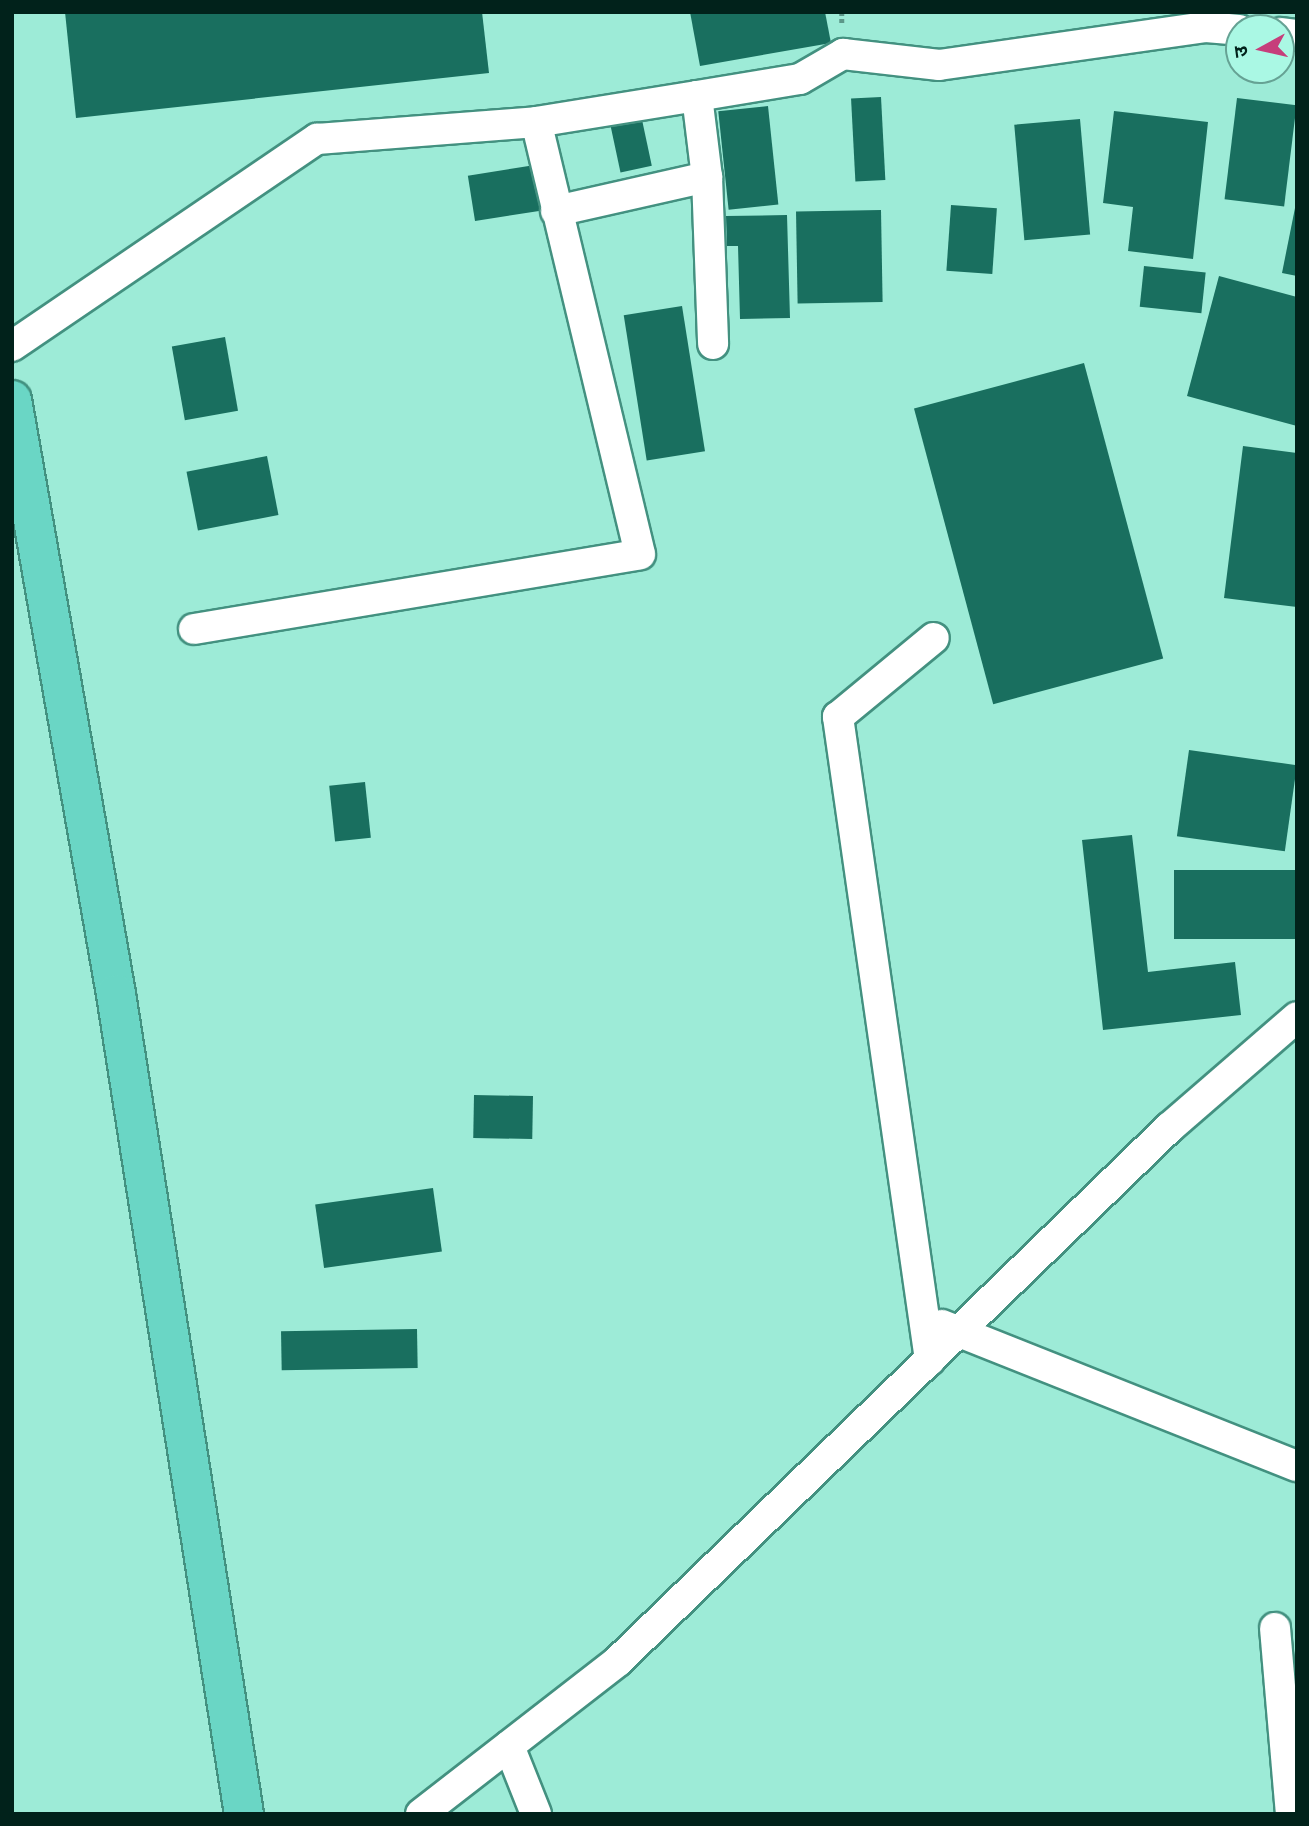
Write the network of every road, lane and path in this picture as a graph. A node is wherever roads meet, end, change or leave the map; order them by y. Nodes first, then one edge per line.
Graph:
1 (1225, 29) edge
2 (697, 96) junction
3 (536, 122) junction
4 (707, 177) junction
5 (556, 211) junction
6 (713, 344) dead end
7 (12, 345) edge
8 (12, 400) edge
9 (194, 629) dead end
10 (934, 638) dead end
11 (1297, 1017) edge
12 (924, 1318) junction
13 (959, 1332) junction
14 (930, 1360) junction
15 (1297, 1466) edge
16 (1275, 1628) dead end
17 (509, 1746) junction
18 (244, 1814) edge
19 (421, 1814) edge
20 (536, 1814) edge
21 (1291, 1814) edge

1 - 2 street
2 - 3 street
2 - 4 street
3 - 5 street
3 - 7 street
4 - 5 street
4 - 6 street
5 - 9 street
8 - 18 main road
10 - 12 street
11 - 13 street
12 - 13 street
12 - 14 street
13 - 14 street
13 - 15 street
14 - 17 street
16 - 21 street
17 - 19 street
17 - 20 street

